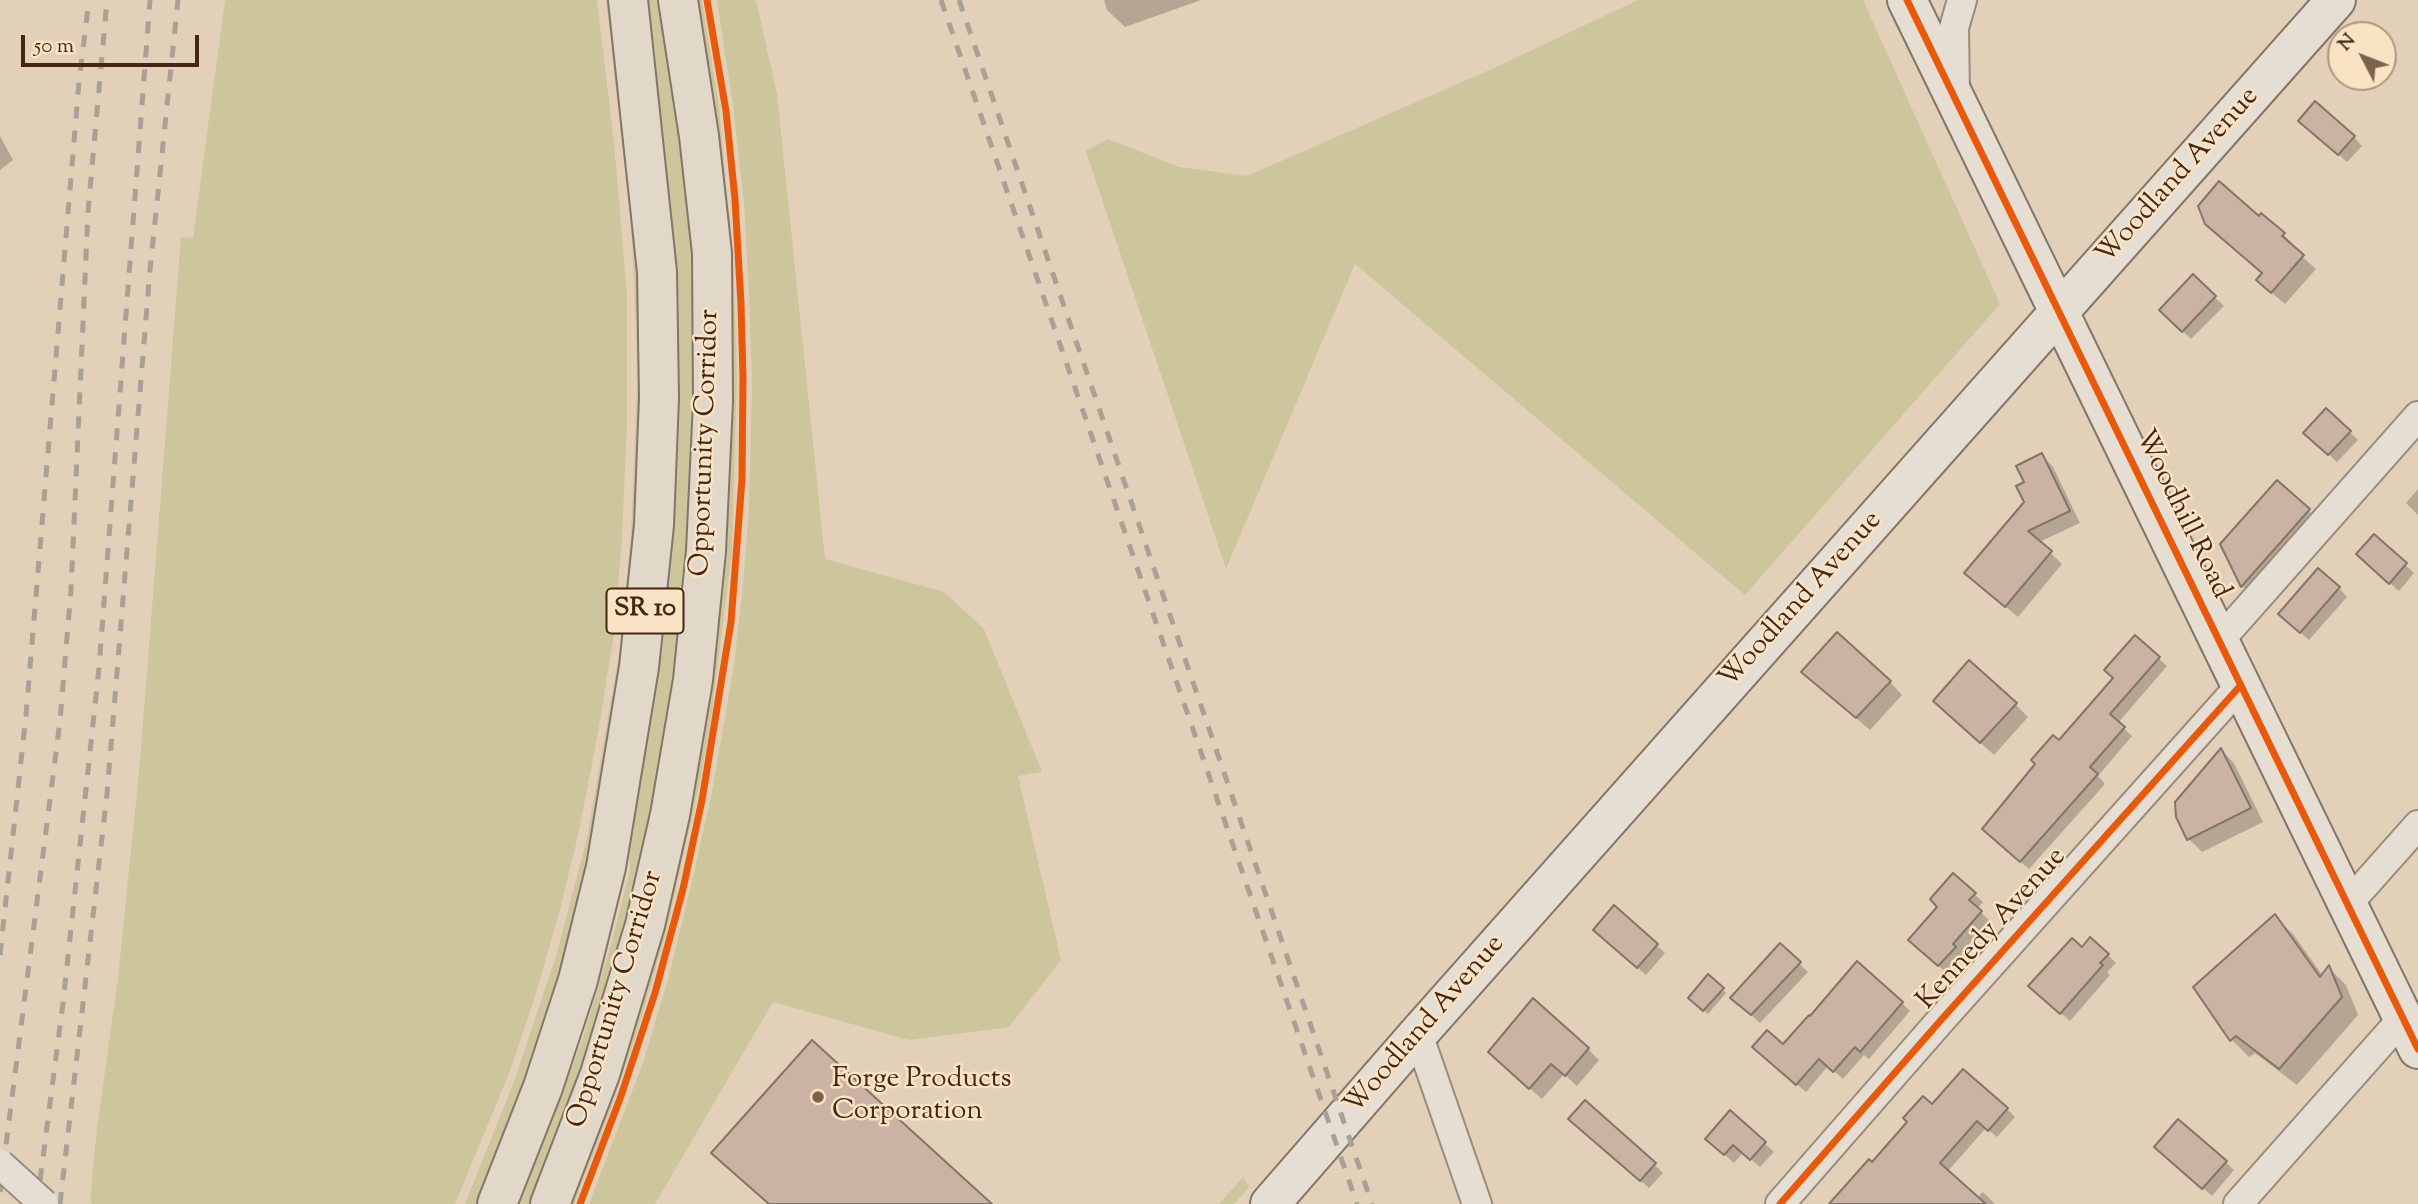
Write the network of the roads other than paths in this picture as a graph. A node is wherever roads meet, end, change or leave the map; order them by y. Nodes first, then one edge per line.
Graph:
1 (628, 0) edge
2 (678, 0) edge
3 (1907, 0) edge
4 (1962, 0) edge
5 (2336, 0) edge
6 (1955, 96) junction
7 (2060, 312) junction
8 (2418, 416) edge
9 (2219, 641) junction
10 (2240, 686) junction
11 (2418, 825) edge
12 (2347, 905) junction
13 (2411, 1033) edge
14 (1418, 1034) junction
15 (0, 1164) edge
16 (44, 1204) edge
17 (497, 1204) edge
18 (550, 1204) edge
19 (1270, 1204) edge
20 (1477, 1204) edge
21 (1780, 1204) edge
22 (2238, 1204) edge

1 - 17 main road, Opportunity Corridor / SR 10
2 - 18 main road, Opportunity Corridor / SR 10
3 - 6 main road, Woodhill Road
4 - 6 street
5 - 7 main road, Woodland Avenue
6 - 7 main road, Woodhill Road
7 - 9 main road, Woodhill Road
7 - 14 main road, Woodland Avenue
8 - 9 street
9 - 10 main road, Woodhill Road
10 - 12 main road, Woodhill Road
10 - 21 street, Kennedy Avenue
11 - 12 street
12 - 13 main road, Woodhill Road
13 - 22 street
14 - 19 main road, Woodland Avenue
14 - 20 street
15 - 16 street, bridge

